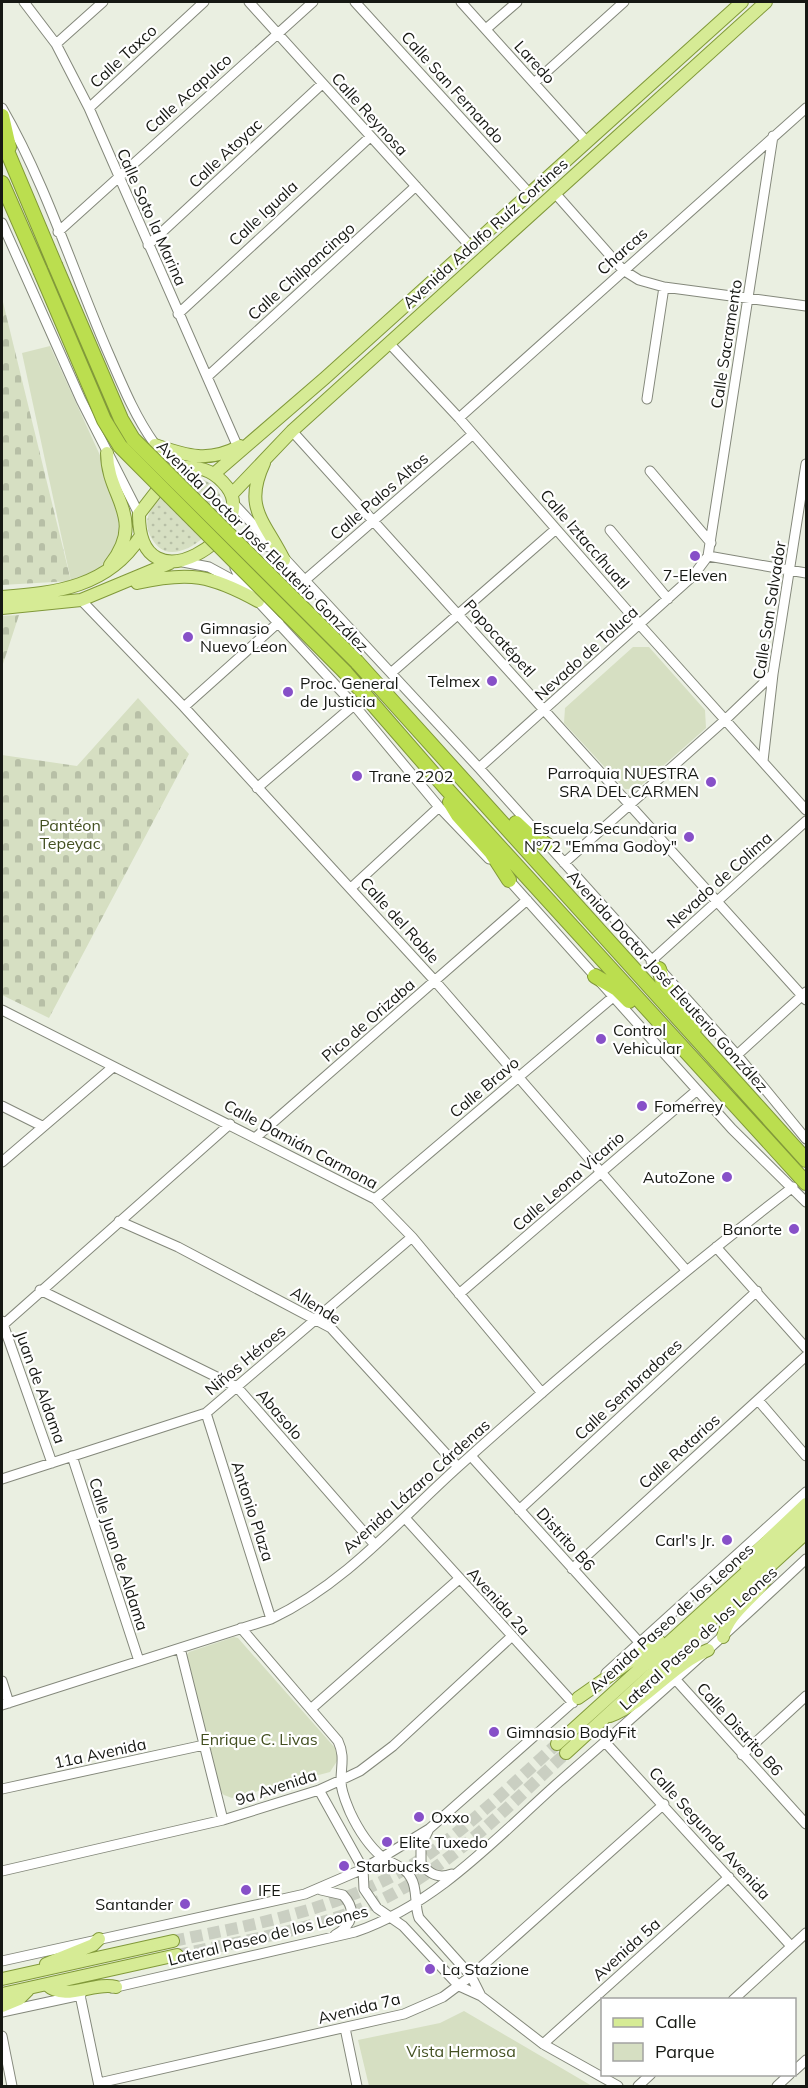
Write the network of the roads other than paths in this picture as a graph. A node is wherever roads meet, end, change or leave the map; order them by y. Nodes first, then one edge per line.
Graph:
1 (24, 2) edge
2 (102, 2) edge
3 (204, 2) edge
4 (249, 2) edge
5 (313, 2) edge
6 (355, 2) edge
7 (461, 2) edge
8 (517, 2) edge
9 (624, 2) edge
10 (742, 2) edge
11 (766, 2) edge
12 (486, 29) junction
13 (278, 33) junction
14 (56, 44) junction
15 (534, 83) junction
16 (322, 84) junction
17 (2, 108) edge
18 (89, 108) junction
19 (807, 108) edge
20 (2, 117) edge
21 (773, 136) junction
22 (370, 137) junction
23 (2, 139) edge
24 (587, 142) junction
25 (8, 152) junction
26 (118, 178) junction
27 (2, 183) edge
28 (416, 186) junction
29 (554, 192) junction
30 (529, 193) junction
31 (2, 223) edge
32 (58, 232) junction
33 (148, 245) junction
34 (471, 247) junction
35 (623, 270) junction
36 (664, 287) junction
37 (747, 299) junction
38 (807, 306) edge
39 (178, 314) junction
40 (388, 343) junction
41 (207, 378) junction
42 (646, 399) dead end
43 (459, 418) junction
44 (292, 431) junction
45 (473, 434) junction
46 (154, 442) junction
47 (239, 450) junction
48 (107, 453) junction
49 (269, 453) junction
50 (807, 464) edge
51 (115, 466) junction
52 (187, 467) junction
53 (650, 471) dead end
54 (215, 473) junction
55 (234, 500) junction
56 (139, 514) junction
57 (373, 520) junction
58 (556, 529) junction
59 (610, 530) dead end
60 (140, 537) junction
61 (711, 543) junction
62 (271, 547) junction
63 (708, 556) junction
64 (284, 560) junction
65 (183, 562) junction
66 (170, 563) junction
67 (790, 570) junction
68 (807, 573) edge
69 (101, 576) junction
70 (304, 581) junction
71 (244, 586) junction
72 (115, 587) junction
73 (2, 597) edge
74 (669, 599) junction
75 (81, 600) junction
76 (258, 601) junction
77 (2, 608) edge
78 (458, 614) junction
79 (279, 622) junction
80 (640, 625) junction
81 (391, 673) junction
82 (773, 674) junction
83 (354, 705) junction
84 (184, 707) junction
85 (545, 711) junction
86 (725, 720) junction
87 (763, 761) junction
88 (479, 768) junction
89 (463, 777) junction
90 (444, 786) junction
91 (257, 788) junction
92 (630, 805) junction
93 (439, 807) junction
94 (807, 810) edge
95 (807, 821) edge
96 (546, 844) junction
97 (564, 863) junction
98 (509, 880) junction
99 (351, 888) junction
100 (527, 900) junction
101 (717, 901) junction
102 (655, 965) junction
103 (595, 976) junction
104 (435, 981) junction
105 (805, 996) edge
106 (613, 997) junction
107 (2, 1010) edge
108 (703, 1045) junction
109 (737, 1055) junction
110 (113, 1066) junction
111 (702, 1069) junction
112 (519, 1077) junction
113 (696, 1091) junction
114 (2, 1106) edge
115 (230, 1124) junction
116 (42, 1126) junction
117 (255, 1138) junction
118 (806, 1138) edge
119 (807, 1160) edge
120 (2, 1162) edge
121 (602, 1172) junction
122 (800, 1185) edge
123 (375, 1199) junction
124 (807, 1202) edge
125 (119, 1221) junction
126 (412, 1237) junction
127 (716, 1247) junction
128 (686, 1270) junction
129 (40, 1290) junction
130 (757, 1292) junction
131 (459, 1294) junction
132 (316, 1318) junction
133 (2, 1323) edge
134 (807, 1348) edge
135 (807, 1356) edge
136 (237, 1387) junction
137 (542, 1393) junction
138 (758, 1400) junction
139 (206, 1413) junction
140 (72, 1456) junction
141 (471, 1456) junction
142 (807, 1456) edge
143 (52, 1463) junction
144 (458, 1467) junction
145 (2, 1479) edge
146 (807, 1492) edge
147 (807, 1504) edge
148 (519, 1510) junction
149 (405, 1518) junction
150 (807, 1518) edge
151 (807, 1533) edge
152 (375, 1545) junction
153 (807, 1559) edge
154 (774, 1562) junction
155 (573, 1569) junction
156 (459, 1579) junction
157 (701, 1612) junction
158 (271, 1618) junction
159 (241, 1628) junction
160 (511, 1637) junction
161 (723, 1637) junction
162 (639, 1642) junction
163 (180, 1648) junction
164 (708, 1650) junction
165 (139, 1661) junction
166 (676, 1680) junction
167 (2, 1681) edge
168 (807, 1696) edge
169 (575, 1700) junction
170 (5, 1704) edge
171 (312, 1708) junction
172 (604, 1719) junction
173 (605, 1742) junction
174 (557, 1744) tunnel mouth
175 (204, 1745) junction
176 (566, 1753) tunnel mouth
177 (742, 1755) junction
178 (341, 1780) junction
179 (2, 1789) edge
180 (319, 1790) junction
181 (664, 1804) junction
182 (805, 1819) edge
183 (223, 1820) junction
184 (429, 1829) junction
185 (383, 1858) junction
186 (463, 1868) junction
187 (363, 1869) junction
188 (2, 1871) edge
189 (729, 1877) junction
190 (316, 1890) junction
191 (414, 1906) junction
192 (393, 1917) junction
193 (807, 1933) edge
194 (328, 1939) junction
195 (99, 1940) junction
196 (173, 1941) tunnel mouth
197 (791, 1946) junction
198 (177, 1955) tunnel mouth
199 (2, 1961) edge
200 (37, 1971) junction
201 (471, 1976) junction
202 (2, 1979) edge
203 (47, 1985) junction
204 (459, 1986) junction
205 (116, 1987) junction
206 (29, 1989) junction
207 (2, 1994) edge
208 (80, 1995) junction
209 (481, 1996) junction
210 (735, 1998) edge
211 (2, 2006) edge
212 (2, 2012) edge
213 (345, 2028) junction
214 (2, 2036) edge
215 (543, 2044) junction
216 (99, 2085) edge
217 (12, 2086) edge
218 (357, 2086) edge
219 (617, 2086) edge

1 - 14 street, Calle Soto la Marina
2 - 14 street
3 - 18 street, Calle Taxco
4 - 13 street, Calle Reynosa
5 - 13 street, Calle Acapulco
6 - 30 street, Calle San Fernando
7 - 12 street, Laredo
8 - 12 street
9 - 15 street
10 - 24 main road, Avenida Adolfo Ruíz Cortines
11 - 29 main road, Avenida Adolfo Ruíz Cortines
12 - 15 street, Laredo
13 - 16 street, Calle Reynosa
13 - 26 street, Calle Acapulco
14 - 18 street, Calle Soto la Marina
15 - 24 street, Laredo
16 - 22 street, Calle Reynosa
16 - 33 street, Calle Atoyac
17 - 32 street
18 - 26 street, Calle Soto la Marina
19 - 21 street, Charcas
20 - 25 highway
21 - 35 street, Charcas
21 - 37 street, Calle Sacramento
22 - 28 street, Calle Reynosa
22 - 39 street, Calle Iguala
23 - 25 highway, Avenida Doctor José Eleuterio González
24 - 30 main road, Avenida Adolfo Ruíz Cortines
25 - 89 highway, Avenida Doctor José Eleuterio González, bridge
26 - 32 street, Calle Acapulco
26 - 33 street, Calle Soto la Marina
27 - 90 highway, Avenida Doctor José Eleuterio González, bridge
28 - 34 street, Calle Reynosa
28 - 41 street, Calle Chilpancingo
29 - 35 street
29 - 40 main road, Avenida Adolfo Ruíz Cortines
30 - 34 main road, Avenida Adolfo Ruíz Cortines
31 - 48 street
32 - 46 street
33 - 39 street, Calle Soto la Marina
34 - 47 main road, Avenida Adolfo Ruíz Cortines
35 - 36 street
35 - 43 street, Charcas
36 - 37 street
36 - 42 street
37 - 38 street
37 - 61 street, Calle Sacramento
39 - 41 street, Calle Soto la Marina
40 - 43 street, Calle Iztaccíhuatl
40 - 44 main road, Avenida Adolfo Ruíz Cortines
41 - 47 street, Calle Soto la Marina
43 - 45 street, Calle Iztaccíhuatl
44 - 49 main road, Avenida Adolfo Ruíz Cortines
44 - 57 street, Popocatépetl
45 - 57 street, Calle Palos Altos
45 - 58 street, Calle Iztaccíhuatl
46 - 47 main road
46 - 51 street
46 - 52 street
47 - 54 main road
48 - 51 street
48 - 69 main road
49 - 55 main road, Avenida Adolfo Ruíz Cortines
49 - 64 main road
50 - 67 street, Calle San Salvador
51 - 56 street
52 - 54 main road
52 - 56 main road
53 - 61 street
54 - 55 main road
55 - 62 street
55 - 65 main road
56 - 60 main road
57 - 70 street, Calle Palos Altos
57 - 78 street, Popocatépetl
58 - 78 street
58 - 80 street, Calle Iztaccíhuatl
59 - 74 street
60 - 66 main road
60 - 69 main road
61 - 63 street, Calle Sacramento
62 - 64 street
62 - 71 street
63 - 67 street
63 - 74 street, Nevado de Toluca
64 - 70 street
65 - 66 main road
65 - 71 street
66 - 72 main road
67 - 68 street
67 - 82 street, Calle San Salvador
69 - 73 main road
70 - 81 street
71 - 76 street
72 - 75 main road
72 - 76 main road
74 - 80 street, Nevado de Toluca
75 - 77 main road
75 - 84 street, Calle del Roble
76 - 79 street
78 - 81 street
78 - 85 street, Popocatépetl
79 - 83 street
79 - 84 street
80 - 85 street, Nevado de Toluca
80 - 86 street, Calle Iztaccíhuatl
81 - 88 street
82 - 86 street
82 - 87 street, Calle San Salvador
83 - 91 street
83 - 93 street
84 - 91 street, Calle del Roble
85 - 88 street, Nevado de Toluca
85 - 92 street, Popocatépetl
86 - 87 street, Calle Iztaccíhuatl
86 - 92 street
87 - 94 street, Calle Iztaccíhuatl
88 - 96 street
89 - 96 highway
89 - 108 highway, Avenida Doctor José Eleuterio González
90 - 98 highway
90 - 111 highway, Avenida Doctor José Eleuterio González
91 - 99 street, Calle del Roble
92 - 97 street
92 - 101 street, Popocatépetl
93 - 98 street
93 - 99 street
95 - 101 street, Nevado de Colima
96 - 97 street
97 - 102 street
98 - 100 street
99 - 104 street, Calle del Roble
100 - 103 street
100 - 104 street, Pico de Orizaba
101 - 102 street, Nevado de Colima
101 - 105 street, Popocatépetl
102 - 108 highway
102 - 109 street
103 - 106 street
103 - 111 highway
104 - 112 street, Calle del Roble
104 - 117 street, Pico de Orizaba
105 - 109 street
106 - 112 street, Calle Bravo
106 - 113 street
107 - 110 street, Calle Damián Carmona
108 - 119 highway, Avenida Doctor José Eleuterio González
109 - 118 street
110 - 115 street, Calle Damián Carmona
110 - 116 street
111 - 122 highway, Avenida Doctor José Eleuterio González
112 - 121 street, Calle del Roble
112 - 123 street, Calle Bravo
113 - 121 street, Calle Leona Vicario
113 - 122 street
114 - 116 street
115 - 117 street, Calle Damián Carmona
115 - 125 street
116 - 120 street
117 - 123 street, Calle Damián Carmona
121 - 128 street, Calle del Roble
121 - 131 street, Calle Leona Vicario
122 - 124 street
122 - 127 street, Avenida Lázaro Cárdenas
123 - 126 street, Calle Damián Carmona
125 - 129 street
125 - 132 street, Allende
126 - 131 street, Calle Damián Carmona
126 - 132 street, Niños Héroes
127 - 128 street, Avenida Lázaro Cárdenas
127 - 130 street
128 - 137 street, Avenida Lázaro Cárdenas
129 - 133 street
129 - 136 street, Abasolo
130 - 134 street
130 - 148 street, Calle Sembradores
131 - 137 street, Calle Damián Carmona
132 - 136 street, Niños Héroes
132 - 144 street, Allende
133 - 143 street, Juan de Aldama
135 - 138 street, Calle Rotarios
136 - 139 street, Niños Héroes
136 - 152 street, Abasolo
137 - 141 street, Avenida Lázaro Cárdenas
138 - 142 street
138 - 155 street, Calle Rotarios
139 - 140 street, Niños Héroes
139 - 158 street, Antonio Plaza
140 - 143 street, Niños Héroes
140 - 165 street, Calle Juan de Aldama
141 - 144 street, Avenida Lázaro Cárdenas
141 - 148 street, Distrito B6
143 - 145 street, Niños Héroes
144 - 149 street, Avenida Lázaro Cárdenas
146 - 162 street, Lateral Paseo de los Leones
147 - 157 main road
148 - 155 street, Distrito B6
149 - 152 street, Avenida Lázaro Cárdenas
149 - 156 street, Avenida 2a
150 - 157 main road, Avenida Paseo de los Leones
151 - 154 main road, Avenida Paseo de los Leones
152 - 158 street, Avenida Lázaro Cárdenas
153 - 161 street, Lateral Paseo de los Leones
154 - 161 main road
154 - 172 main road, Avenida Paseo de los Leones
155 - 162 street, Distrito B6
156 - 160 street, Avenida 2a
156 - 171 street
157 - 169 main road
157 - 174 main road, Avenida Paseo de los Leones
158 - 159 street, Avenida Lázaro Cárdenas
159 - 163 street, Avenida Lázaro Cárdenas
159 - 171 street
160 - 169 street, Avenida 2a
160 - 178 street, 9a Avenida
161 - 164 street, Lateral Paseo de los Leones
162 - 169 street, Lateral Paseo de los Leones
163 - 165 street, Avenida Lázaro Cárdenas
163 - 175 street
164 - 166 street, Lateral Paseo de los Leones
164 - 172 main road
165 - 170 street, Avenida Lázaro Cárdenas
166 - 173 street, Lateral Paseo de los Leones
166 - 177 street, Calle Distrito B6
167 - 170 street
168 - 177 street
169 - 184 street, Lateral Paseo de los Leones
171 - 178 street
172 - 176 main road, Avenida Paseo de los Leones
173 - 181 street, Calle Segunda Avenida
173 - 186 street, Lateral Paseo de los Leones
175 - 179 street, 11a Avenida
175 - 183 street
177 - 182 street, Calle Distrito B6
178 - 180 street, 9a Avenida
178 - 185 street
180 - 183 street, 9a Avenida
180 - 187 street
181 - 189 street, Calle Segunda Avenida
181 - 201 street, Avenida 7a
183 - 188 street, 9a Avenida
184 - 185 street, Lateral Paseo de los Leones
184 - 186 street
185 - 187 street, Lateral Paseo de los Leones
185 - 191 street
186 - 191 street, Lateral Paseo de los Leones
187 - 190 street, Lateral Paseo de los Leones
187 - 192 street
189 - 197 street, Calle Segunda Avenida
189 - 215 street, Avenida 5a
190 - 194 street
190 - 195 street, Lateral Paseo de los Leones
191 - 192 street, Lateral Paseo de los Leones
191 - 201 street
192 - 194 street, Lateral Paseo de los Leones
192 - 204 street
193 - 197 street
194 - 205 street, Lateral Paseo de los Leones
195 - 199 street, Lateral Paseo de los Leones
195 - 200 main road
196 - 200 main road
197 - 210 street
198 - 203 main road
200 - 202 main road
201 - 204 street, Avenida 7a
201 - 209 street
203 - 205 main road
203 - 206 main road
204 - 209 street
204 - 213 street, Avenida 7a
205 - 208 street, Lateral Paseo de los Leones
206 - 207 main road
206 - 211 main road
208 - 212 street, Lateral Paseo de los Leones
208 - 216 street
209 - 215 street
213 - 216 street, Avenida 7a
213 - 218 street
214 - 217 street
215 - 219 street

